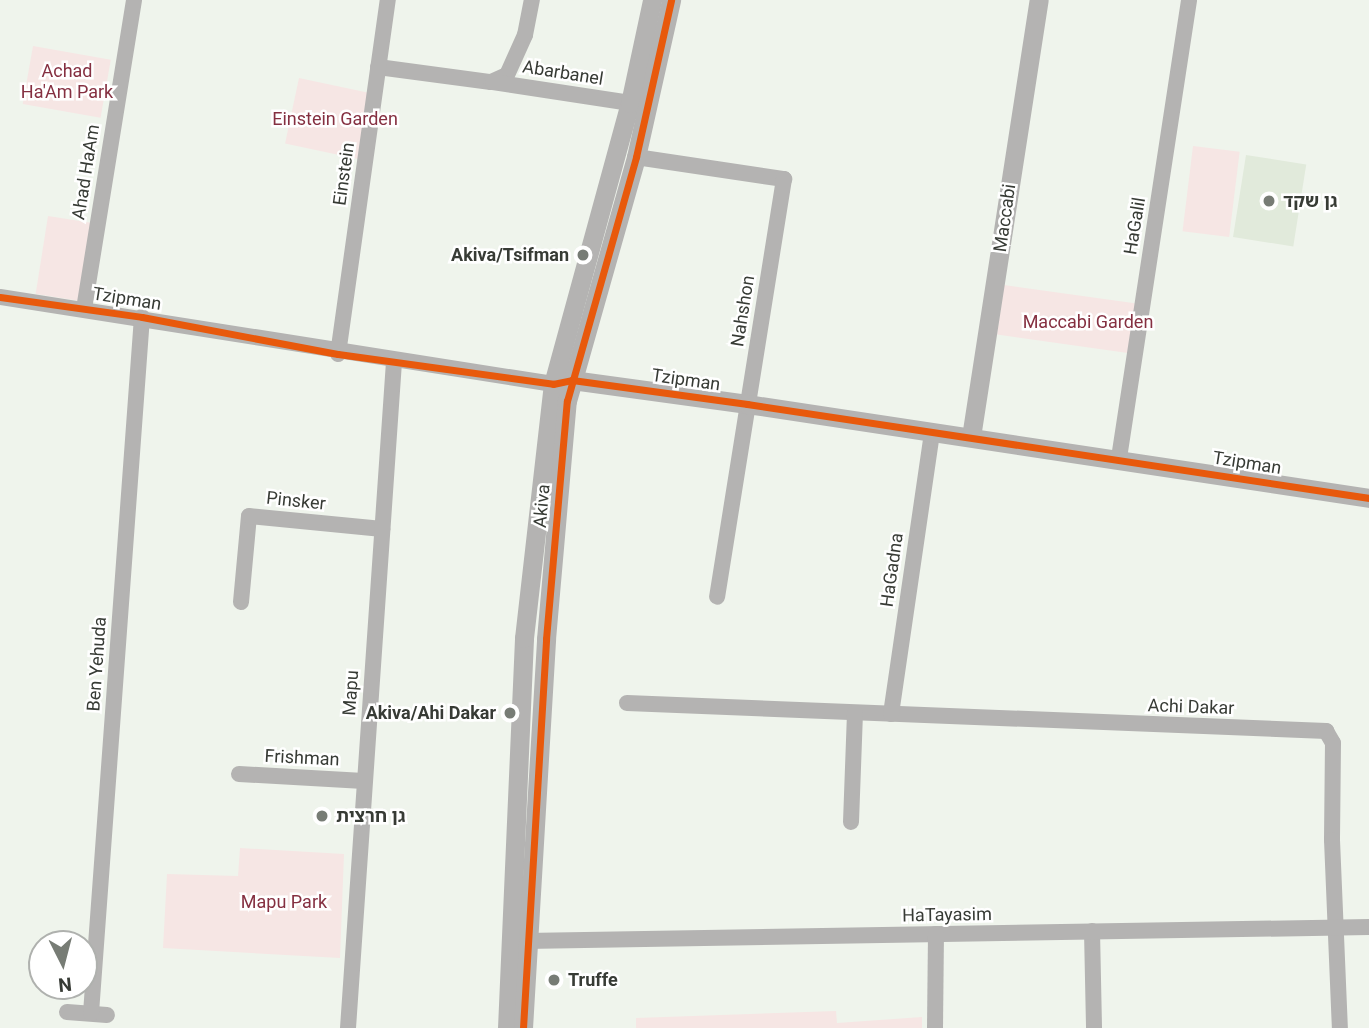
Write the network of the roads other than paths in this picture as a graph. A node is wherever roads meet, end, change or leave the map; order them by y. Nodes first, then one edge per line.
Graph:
1 (134, 0) edge
2 (388, 0) edge
3 (531, 0) edge
4 (652, 0) edge
5 (671, 0) edge
6 (1039, 0) edge
7 (1189, 0) edge
8 (378, 67) junction
9 (491, 82) junction
10 (630, 103) junction
11 (636, 157) junction
12 (0, 297) edge
13 (84, 309) junction
14 (142, 317) junction
15 (338, 354) junction
16 (394, 362) junction
17 (561, 377) junction
18 (747, 404) junction
19 (932, 432) junction
20 (971, 437) junction
21 (1119, 458) junction
22 (1369, 498) edge
23 (382, 529) junction
24 (717, 597) dead end
25 (241, 601) dead end
26 (627, 703) dead end
27 (855, 713) junction
28 (891, 714) junction
29 (239, 774) dead end
30 (364, 781) junction
31 (852, 822) dead end
32 (1336, 927) junction
33 (1369, 927) edge
34 (1092, 931) junction
35 (936, 934) junction
36 (525, 941) junction
37 (67, 1012) dead end
38 (348, 1028) edge
39 (507, 1028) edge
40 (523, 1028) edge
41 (935, 1028) edge
42 (1094, 1028) edge
43 (1340, 1028) edge

1 - 13 street, Ahad HaAm
2 - 8 street, Einstein
3 - 9 street, Abarbanel
4 - 10 street, Akiva
5 - 11 street, Akiva
6 - 20 street, Maccabi
7 - 21 street, HaGalil
8 - 9 street, Abarbanel
8 - 15 street, Einstein
9 - 10 street, Abarbanel
10 - 17 street, Akiva
11 - 17 street, Akiva
11 - 18 street, Nahshon
12 - 13 street, Tzipman
13 - 14 street, Tzipman
14 - 15 street, Tzipman
14 - 37 street, Ben Yehuda
15 - 16 street, Tzipman
16 - 17 street, Tzipman
16 - 23 street, Mapu
17 - 18 street, Tzipman
17 - 36 street, Akiva
17 - 39 street, Akiva
18 - 19 street, Tzipman
18 - 24 street, Nahshon
19 - 20 street, Tzipman
19 - 28 street, HaGadna
20 - 21 street, Tzipman
21 - 22 street, Tzipman
23 - 25 street, Pinsker
23 - 30 street, Mapu
26 - 27 street, Achi Dakar
27 - 28 street, Achi Dakar
27 - 31 street
28 - 32 street, Achi Dakar
29 - 30 street, Frishman
30 - 38 street, Mapu
32 - 33 street, HaTayasim
32 - 34 street, HaTayasim
32 - 43 street
34 - 35 street, HaTayasim
34 - 42 street
35 - 36 street, HaTayasim
35 - 41 street
36 - 40 street, Akiva

